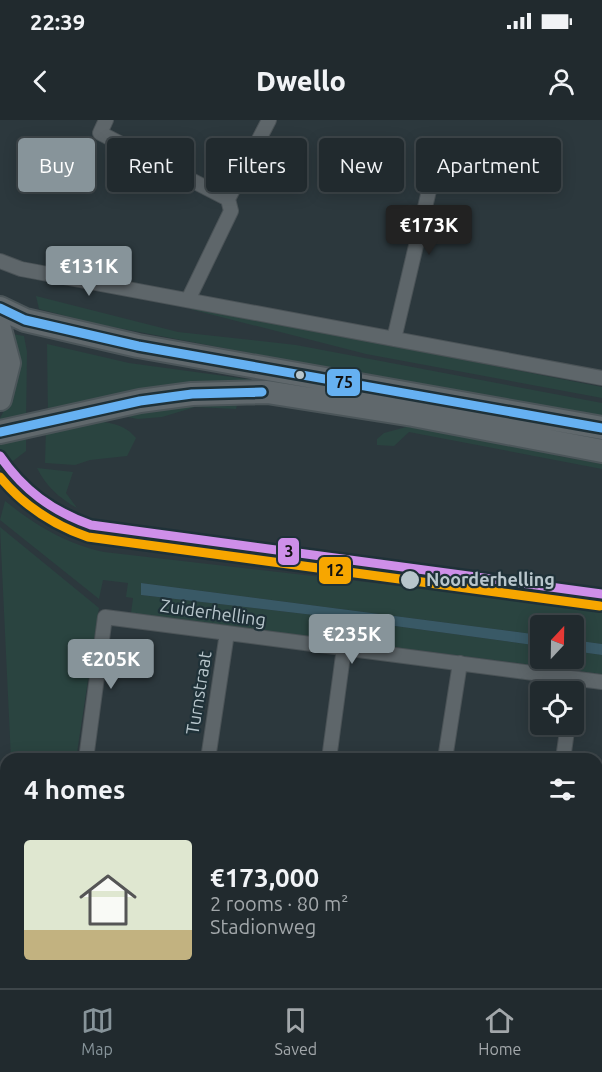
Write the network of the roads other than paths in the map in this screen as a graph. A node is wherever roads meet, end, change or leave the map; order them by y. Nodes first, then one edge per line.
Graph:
1 (106, 120) edge
2 (269, 120) edge
3 (429, 192) edge
4 (228, 199) junction
5 (0, 261) edge
6 (188, 300) junction
7 (0, 308) edge
8 (0, 329) edge
9 (394, 339) junction
10 (602, 378) edge
11 (0, 399) edge
12 (602, 428) edge
13 (0, 432) edge
14 (602, 451) edge
15 (227, 633) junction
16 (344, 648) junction
17 (460, 663) junction
18 (553, 681) edge
19 (602, 682) edge
20 (584, 684) edge
21 (566, 735) edge
22 (87, 753) edge
23 (209, 753) edge
24 (330, 753) edge
25 (446, 753) edge
26 (564, 753) edge
27 (0, 855) edge
28 (0, 871) edge

1 - 4 street
2 - 4 street
3 - 9 street
4 - 6 street
5 - 6 street
6 - 9 street
7 - 12 main road
8 - 11 main road
9 - 10 street
13 - 14 main road
15 - 16 street, Zuiderhelling
15 - 22 street, Zuiderhelling
15 - 23 street, Turnstraat
16 - 17 street, Zuiderhelling
16 - 24 street
17 - 18 street, Zuiderhelling
17 - 25 street
19 - 20 street, Zuiderhelling
21 - 26 street
27 - 28 street

